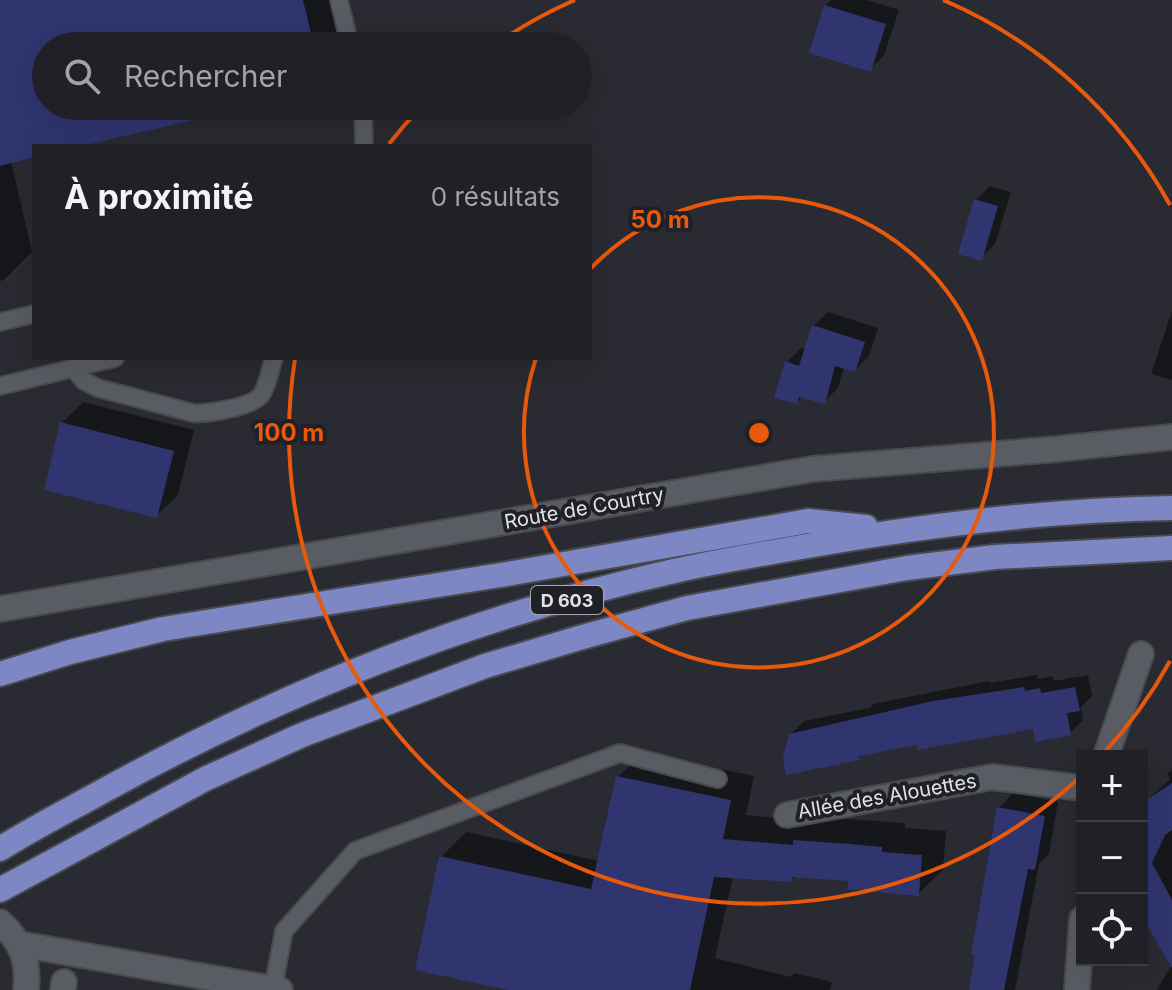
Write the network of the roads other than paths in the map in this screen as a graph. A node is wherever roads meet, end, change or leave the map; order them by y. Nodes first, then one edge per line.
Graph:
1 (339, 0) edge
2 (347, 32) edge
3 (363, 120) edge
4 (364, 144) edge
5 (32, 314) edge
6 (0, 322) edge
7 (107, 360) edge
8 (273, 360) edge
9 (73, 368) junction
10 (0, 386) edge
11 (1172, 437) edge
12 (1172, 508) edge
13 (897, 530) junction
14 (1172, 548) edge
15 (0, 609) edge
16 (1141, 654) dead end
17 (0, 674) edge
18 (1108, 750) edge
19 (718, 779) dead end
20 (1076, 787) edge
21 (787, 815) dead end
22 (3, 846) edge
23 (0, 890) edge
24 (0, 922) edge
25 (19, 944) junction
26 (1079, 966) edge
27 (276, 989) edge
28 (26, 990) edge
29 (1077, 990) edge

1 - 2 lane
3 - 4 lane
5 - 6 lane
7 - 9 lane
8 - 9 lane
9 - 10 lane
11 - 15 street, Route de Courtry
12 - 13 highway, D 603
13 - 17 highway
13 - 22 highway, D 603
14 - 23 highway, D 603
16 - 18 street
19 - 27 lane
20 - 21 street, Allée des Alouettes
24 - 25 street
25 - 27 street
25 - 28 street
26 - 29 street

